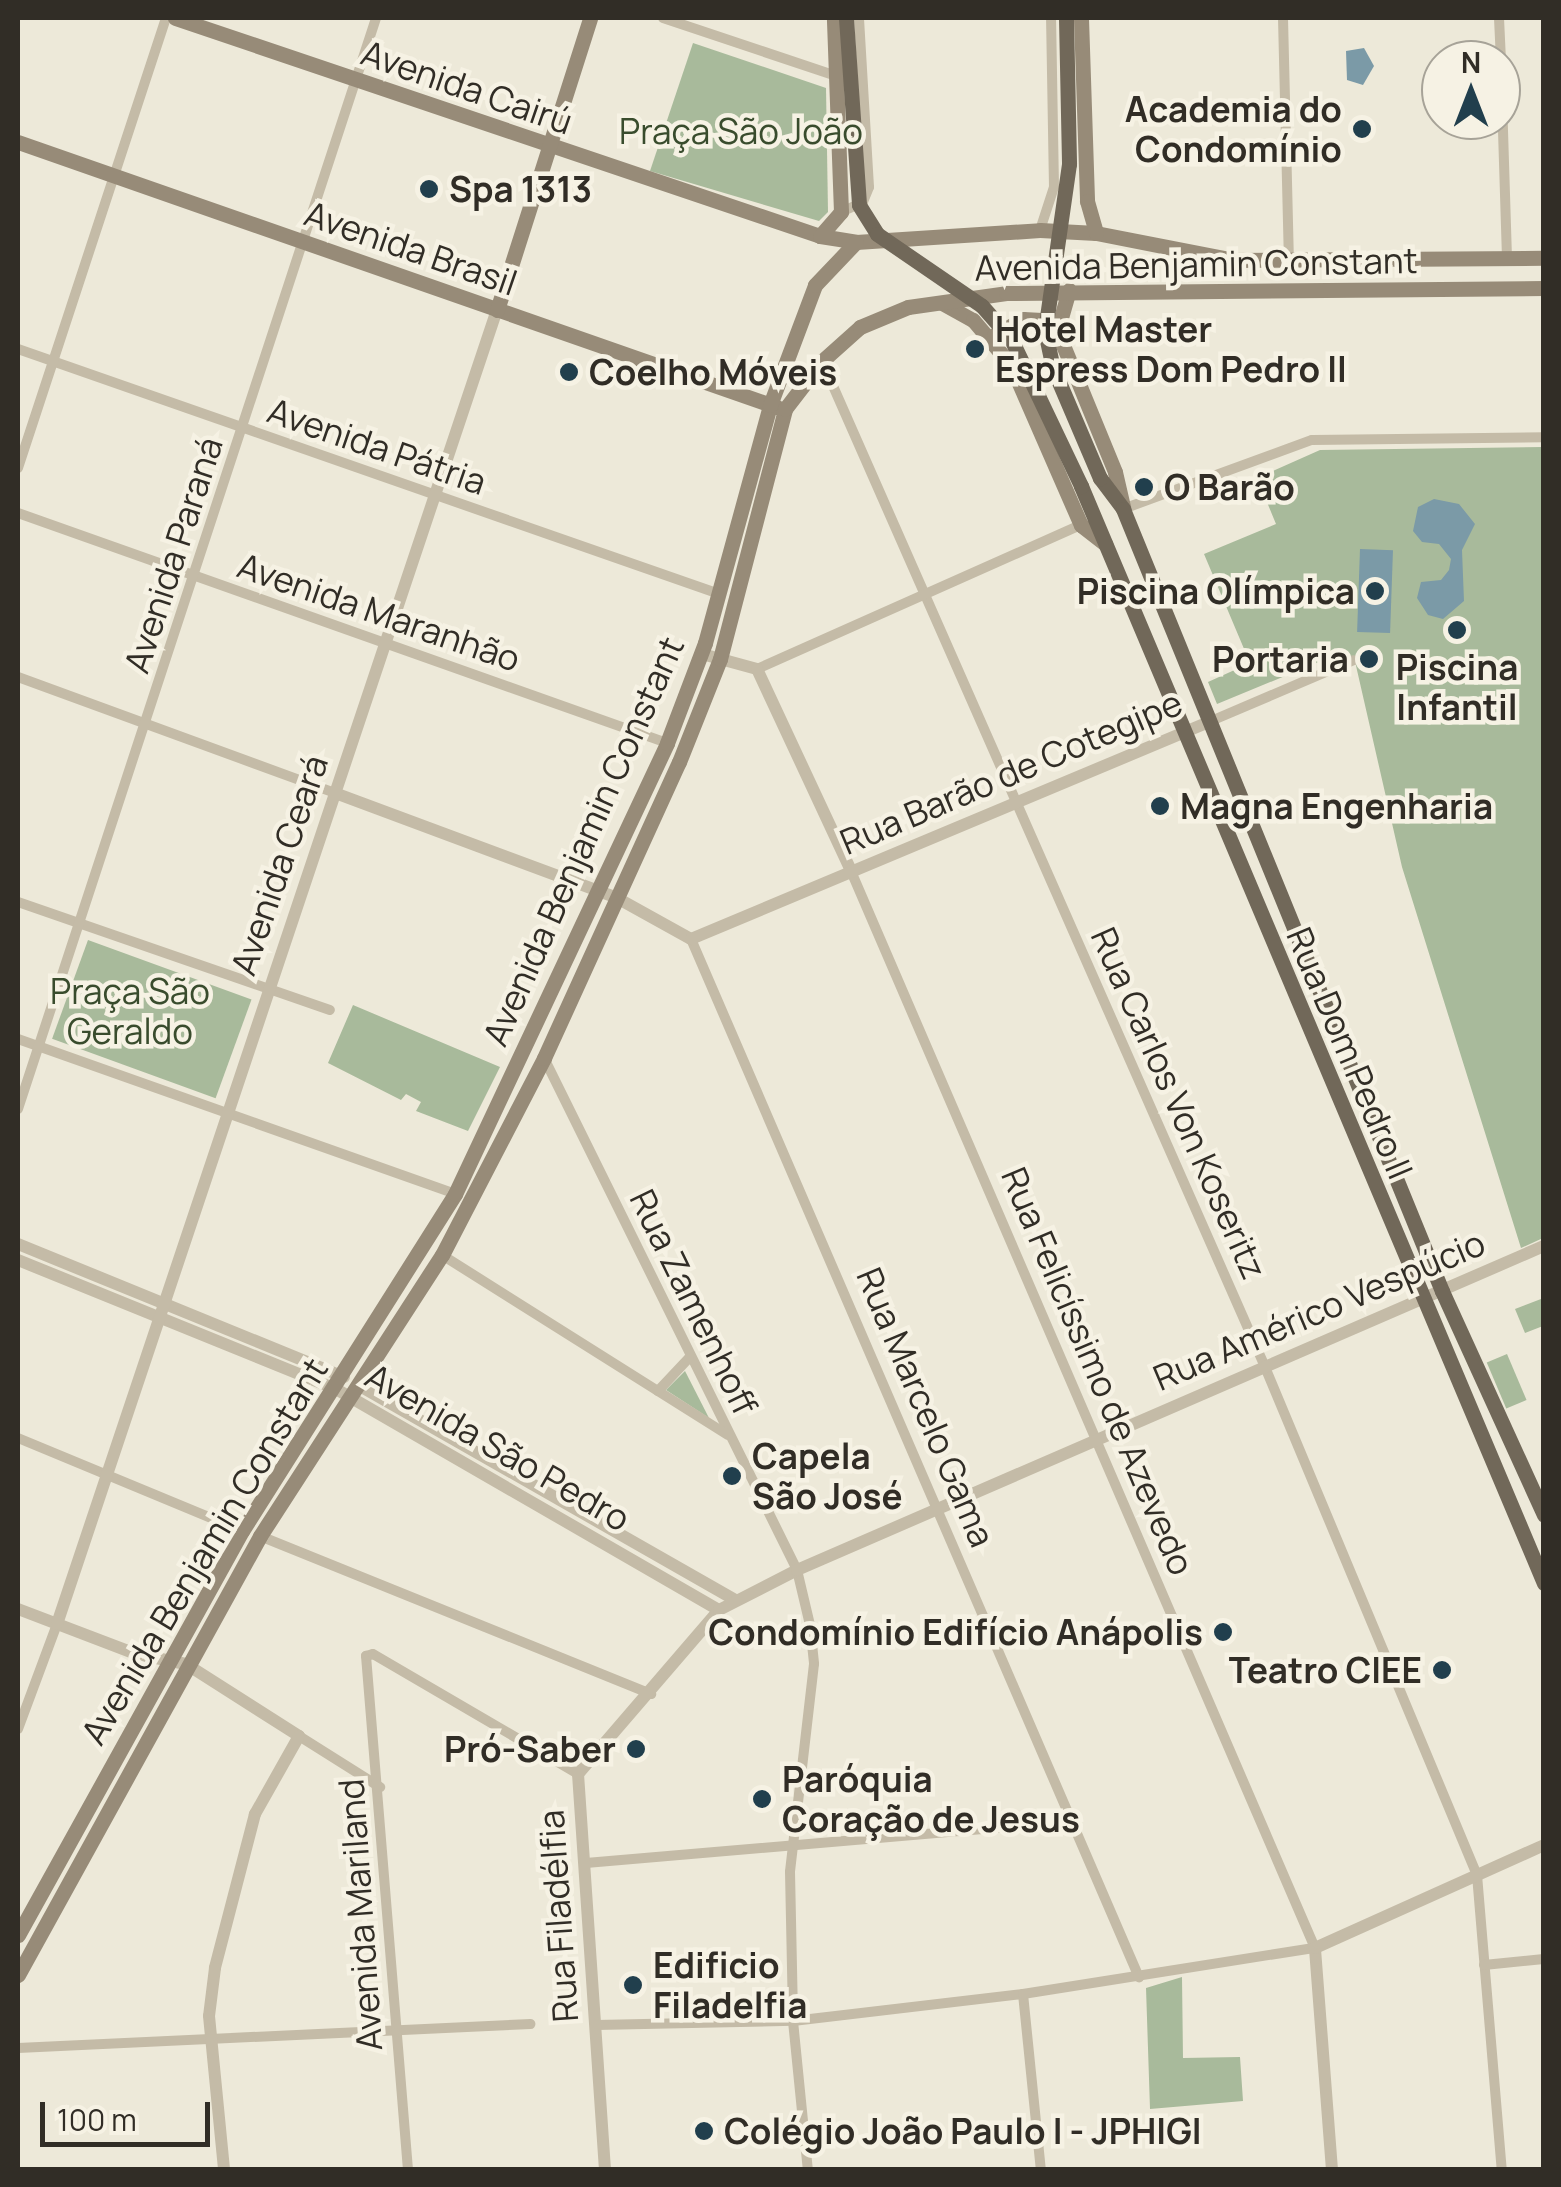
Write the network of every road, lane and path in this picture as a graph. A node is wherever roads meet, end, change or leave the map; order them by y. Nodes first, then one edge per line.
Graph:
1 (166, 18) edge
2 (174, 18) edge
3 (376, 18) edge
4 (590, 18) edge
5 (663, 18) edge
6 (834, 18) edge
7 (846, 18) edge
8 (859, 18) edge
9 (1051, 18) edge
10 (1066, 18) edge
11 (1081, 18) edge
12 (1284, 18) edge
13 (836, 76) junction
14 (356, 81) junction
15 (1503, 140) edge
16 (18, 142) edge
17 (548, 148) junction
18 (114, 176) junction
19 (841, 212) junction
20 (1040, 230) junction
21 (1096, 234) junction
22 (820, 236) junction
23 (856, 242) junction
24 (305, 243) junction
25 (1507, 258) junction
26 (1544, 258) edge
27 (1289, 260) junction
28 (1544, 288) edge
29 (1069, 290) junction
30 (938, 302) junction
31 (496, 310) junction
32 (1060, 321) junction
33 (991, 338) junction
34 (18, 350) edge
35 (822, 360) junction
36 (53, 362) junction
37 (778, 407) junction
38 (244, 428) junction
39 (1544, 437) edge
40 (18, 468) edge
41 (435, 495) junction
42 (1123, 508) junction
43 (18, 513) edge
44 (1081, 526) junction
45 (1105, 544) junction
46 (195, 577) junction
47 (719, 594) junction
48 (924, 595) junction
49 (385, 642) junction
50 (702, 654) junction
51 (720, 658) junction
52 (1354, 660) dead end
53 (757, 669) junction
54 (18, 678) edge
55 (1211, 720) junction
56 (146, 724) junction
57 (1183, 732) junction
58 (667, 743) junction
59 (334, 793) junction
60 (1016, 802) junction
61 (851, 871) junction
62 (600, 892) junction
63 (617, 898) junction
64 (18, 902) edge
65 (80, 924) junction
66 (691, 939) junction
67 (269, 989) junction
68 (330, 1010) dead end
69 (18, 1039) edge
70 (40, 1047) junction
71 (544, 1058) junction
72 (18, 1108) edge
73 (227, 1113) junction
74 (454, 1194) junction
75 (18, 1244) edge
76 (1544, 1246) edge
77 (442, 1256) junction
78 (18, 1260) edge
79 (1442, 1290) junction
80 (1421, 1299) junction
81 (161, 1310) junction
82 (689, 1358) junction
83 (1265, 1367) junction
84 (340, 1383) junction
85 (658, 1391) junction
86 (356, 1392) junction
87 (729, 1435) junction
88 (18, 1438) edge
89 (1095, 1440) junction
90 (463, 1453) junction
91 (514, 1474) junction
92 (106, 1475) junction
93 (508, 1488) junction
94 (562, 1501) junction
95 (938, 1511) junction
96 (554, 1515) junction
97 (1544, 1515) edge
98 (242, 1531) junction
99 (616, 1532) junction
100 (260, 1536) junction
101 (607, 1545) junction
102 (665, 1560) junction
103 (796, 1570) junction
104 (656, 1574) junction
105 (1544, 1583) edge
106 (734, 1599) junction
107 (18, 1608) edge
108 (719, 1610) junction
109 (56, 1624) junction
110 (165, 1662) junction
111 (186, 1664) junction
112 (651, 1694) junction
113 (18, 1729) edge
114 (299, 1736) junction
115 (578, 1774) junction
116 (380, 1787) junction
117 (1073, 1820) junction
118 (1544, 1845) edge
119 (793, 1850) junction
120 (586, 1863) junction
121 (1477, 1875) junction
122 (18, 1935) edge
123 (1315, 1948) junction
124 (1544, 1959) edge
125 (1484, 1965) junction
126 (18, 1975) edge
127 (1139, 1977) junction
128 (1023, 1994) junction
129 (793, 2020) junction
130 (530, 2024) dead end
131 (596, 2025) junction
132 (396, 2031) junction
133 (210, 2038) junction
134 (18, 2048) edge
135 (224, 2170) edge
136 (408, 2170) edge
137 (605, 2170) edge
138 (808, 2170) edge
139 (1041, 2170) edge
140 (1332, 2170) edge
141 (1502, 2170) edge

1 - 18 street
2 - 14 main road, Avenida Cairú
3 - 14 street, Avenida Paraná
4 - 17 main road, Avenida Ceará
5 - 13 street
6 - 13 main road
7 - 45 main road, Rua Dom Pedro II, bridge
8 - 19 street
9 - 20 street
10 - 42 main road, Rua Dom Pedro II, bridge
11 - 21 main road
12 - 27 street
13 - 19 main road
14 - 17 main road, Avenida Cairú
14 - 24 street, Avenida Paraná
15 - 25 street
16 - 18 main road, Avenida Brasil
17 - 22 main road, Avenida Cairú
17 - 31 main road, Avenida Ceará
18 - 24 main road, Avenida Brasil
18 - 36 street
19 - 22 main road
20 - 21 main road, Avenida Benjamin Constant
20 - 23 main road, Avenida Benjamin Constant
21 - 27 main road, Avenida Benjamin Constant
22 - 23 main road, Avenida Cairú
23 - 37 main road, Avenida Benjamin Constant
24 - 31 main road, Avenida Brasil
24 - 38 street, Avenida Paraná
25 - 26 main road, Avenida Benjamin Constant
25 - 27 main road, Avenida Benjamin Constant
28 - 29 main road, Avenida Benjamin Constant
29 - 30 main road, Avenida Benjamin Constant
29 - 32 main road
30 - 33 main road
30 - 35 main road, Avenida Benjamin Constant
31 - 37 main road, Avenida Brasil
31 - 41 street, Avenida Ceará
32 - 33 main road
32 - 42 main road, Rua Dom Pedro II
33 - 44 main road
34 - 36 street, Avenida Pátria
35 - 37 main road, Avenida Benjamin Constant
35 - 48 street, Rua Carlos Von Koseritz
36 - 38 street, Avenida Pátria
36 - 40 street
37 - 47 main road, Avenida Benjamin Constant
37 - 51 main road, Avenida Benjamin Constant
38 - 41 street, Avenida Pátria
38 - 46 street, Avenida Paraná
39 - 42 street
41 - 47 street, Avenida Pátria
41 - 49 street, Avenida Ceará
42 - 55 main road, Rua Dom Pedro II
43 - 46 street, Avenida Maranhão
44 - 45 main road
44 - 48 street
45 - 57 main road, Rua Dom Pedro II
46 - 49 street, Avenida Maranhão
46 - 56 street, Avenida Paraná
47 - 50 main road, Avenida Benjamin Constant
48 - 53 street
48 - 60 street, Rua Carlos Von Koseritz
49 - 58 street, Avenida Maranhão
49 - 59 street, Avenida Ceará
50 - 51 street
50 - 58 main road, Avenida Benjamin Constant
51 - 53 street
51 - 63 main road, Avenida Benjamin Constant
52 - 55 street, Rua Barão de Cotegipe
53 - 61 street, Rua Felicíssimo de Azevedo
54 - 56 street
55 - 57 street, Rua Barão de Cotegipe
55 - 79 main road, Rua Dom Pedro II
56 - 59 street
56 - 65 street, Avenida Paraná
57 - 60 street, Rua Barão de Cotegipe
57 - 80 main road, Rua Dom Pedro II
58 - 62 main road, Avenida Benjamin Constant
59 - 62 street
59 - 67 street, Avenida Ceará
60 - 61 street, Rua Barão de Cotegipe
60 - 83 street, Rua Carlos Von Koseritz
61 - 66 street, Rua Barão de Cotegipe
61 - 89 street, Rua Felicíssimo de Azevedo
62 - 63 street
62 - 74 main road, Avenida Benjamin Constant
63 - 66 street
63 - 71 main road, Avenida Benjamin Constant
64 - 65 street
65 - 67 street
65 - 70 street, Avenida Paraná
66 - 95 street, Rua Marcelo Gama
67 - 68 street
67 - 73 street, Avenida Ceará
69 - 70 street
70 - 72 street, Avenida Paraná
70 - 73 street
71 - 77 main road, Avenida Benjamin Constant
71 - 82 street, Rua Zamenhoff
73 - 74 street
73 - 81 street, Avenida Ceará
74 - 84 main road, Avenida Benjamin Constant
75 - 81 street, Avenida São Pedro
76 - 79 street, Rua Américo Vespúcio
77 - 85 street
77 - 86 main road, Avenida Benjamin Constant
78 - 81 street, Avenida São Pedro
79 - 80 street, Rua Américo Vespúcio
79 - 97 main road, Rua Dom Pedro II
80 - 83 street, Rua Américo Vespúcio
80 - 105 main road, Rua Dom Pedro II
81 - 84 street, Avenida São Pedro
81 - 92 street, Avenida Ceará
82 - 85 street
82 - 87 street, Rua Zamenhoff
83 - 89 street, Rua Américo Vespúcio
83 - 121 street, Rua Carlos Von Koseritz
84 - 86 street, Avenida São Pedro
84 - 98 main road, Avenida Benjamin Constant
85 - 87 street
86 - 90 street, Avenida São Pedro
86 - 100 main road, Avenida Benjamin Constant
87 - 103 street, Rua Zamenhoff
88 - 92 street
89 - 95 street, Rua Américo Vespúcio
89 - 123 street, Rua Felicíssimo de Azevedo
90 - 91 street, Avenida São Pedro
90 - 93 street, Avenida São Pedro
91 - 93 street
91 - 94 street, Avenida São Pedro
92 - 98 street
92 - 109 street, Avenida Ceará
93 - 96 street, Avenida São Pedro
94 - 96 street
94 - 99 street, Avenida São Pedro
95 - 103 street, Rua Américo Vespúcio
95 - 117 street, Rua Marcelo Gama
96 - 101 street, Avenida São Pedro
98 - 110 main road, Avenida Benjamin Constant
99 - 101 street
99 - 102 street, Avenida São Pedro
100 - 111 main road, Avenida Benjamin Constant
100 - 112 street
101 - 104 street, Avenida São Pedro
102 - 104 street
102 - 106 street, Avenida São Pedro
103 - 106 street, Rua Américo Vespúcio
103 - 119 street, Rua Zamenhoff
104 - 108 street, Avenida São Pedro
106 - 108 street, Rua Filadélfia
107 - 109 street
108 - 112 street, Rua Filadélfia
109 - 110 street
109 - 113 street, Avenida Ceará
110 - 111 street
110 - 122 main road, Avenida Benjamin Constant
111 - 114 street
111 - 126 main road, Avenida Benjamin Constant
112 - 115 street, Rua Filadélfia
114 - 116 street
114 - 133 street
115 - 116 street, Avenida Mariland
115 - 120 street, Rua Filadélfia
116 - 132 street, Avenida Mariland
117 - 119 street
117 - 127 street, Rua Marcelo Gama
118 - 121 street
119 - 120 street
119 - 129 street, Rua Zamenhoff
120 - 131 street, Rua Filadélfia
121 - 123 street
121 - 125 street, Rua Carlos Von Koseritz
123 - 127 street
123 - 140 street, Rua Felicíssimo de Azevedo
124 - 125 street
125 - 141 street, Rua Carlos Von Koseritz
127 - 128 street
128 - 129 street
128 - 139 street
129 - 131 street
129 - 138 street, Rua Zamenhoff
130 - 132 street
131 - 137 street, Rua Filadélfia
132 - 133 street
132 - 136 street, Avenida Mariland
133 - 134 street
133 - 135 street

